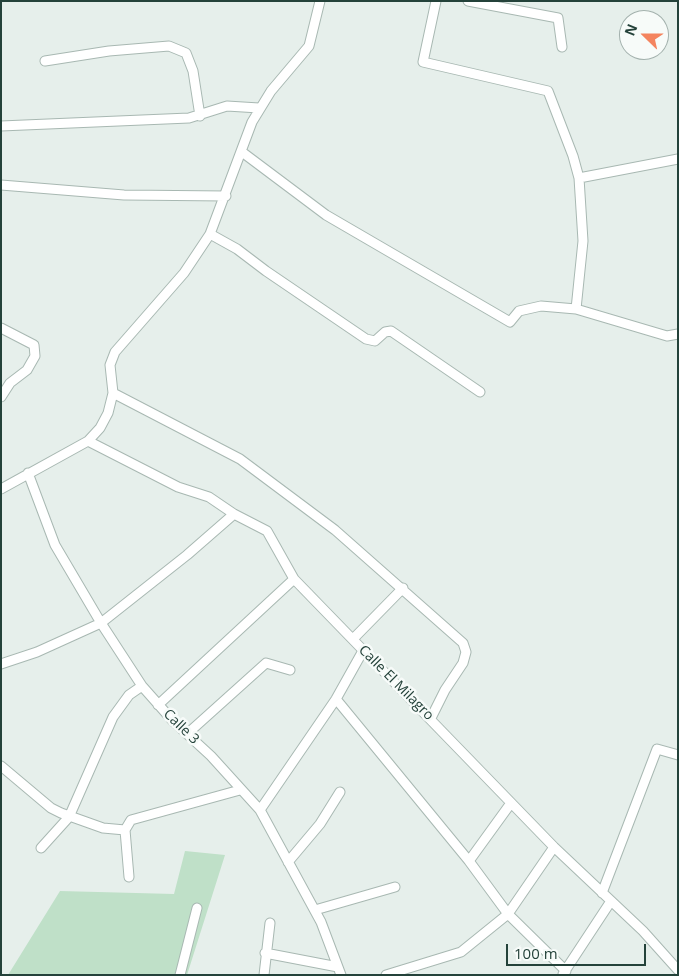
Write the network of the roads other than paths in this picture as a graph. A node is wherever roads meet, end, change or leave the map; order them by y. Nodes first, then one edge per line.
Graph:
1 (320, 1) edge
2 (436, 1) edge
3 (468, 1) edge
4 (562, 47) dead end
5 (45, 61) dead end
6 (259, 108) junction
7 (200, 116) junction
8 (1, 126) edge
9 (242, 152) junction
10 (678, 159) edge
11 (579, 178) junction
12 (1, 185) edge
13 (226, 196) junction
14 (210, 234) junction
15 (576, 309) junction
16 (1, 328) edge
17 (678, 334) edge
18 (480, 392) dead end
19 (113, 393) junction
20 (1, 397) edge
21 (88, 441) junction
22 (28, 473) junction
23 (1, 489) edge
24 (234, 514) junction
25 (294, 579) junction
26 (403, 588) junction
27 (101, 623) junction
28 (353, 639) junction
29 (364, 649) junction
30 (1, 664) edge
31 (290, 670) dead end
32 (142, 686) junction
33 (336, 699) junction
34 (158, 705) junction
35 (431, 718) junction
36 (187, 734) junction
37 (678, 755) edge
38 (1, 766) edge
39 (240, 790) junction
40 (340, 792) dead end
41 (511, 803) junction
42 (260, 810) junction
43 (69, 817) junction
44 (125, 830) junction
45 (554, 847) junction
46 (41, 848) dead end
47 (469, 861) junction
48 (288, 862) junction
49 (129, 877) dead end
50 (395, 886) dead end
51 (602, 893) junction
52 (611, 901) junction
53 (197, 908) dead end
54 (315, 910) junction
55 (508, 914) junction
56 (270, 923) dead end
57 (265, 953) junction
58 (677, 967) edge
59 (340, 971) edge
60 (564, 973) edge
61 (180, 975) edge
62 (264, 975) edge
63 (386, 975) edge

1 - 6 street
2 - 11 street
3 - 4 street
5 - 7 street
6 - 7 street
6 - 9 street
7 - 8 street
9 - 13 street
9 - 15 street
10 - 11 street
11 - 15 street
12 - 13 street
13 - 14 street
14 - 18 street
14 - 19 street
15 - 17 street
16 - 20 street
19 - 21 street
19 - 26 street
21 - 22 street
21 - 24 street, Calle El Milagro
22 - 23 street
22 - 27 street, Calle 3
24 - 25 street, Calle El Milagro
24 - 27 street
25 - 28 street, Calle El Milagro
25 - 34 street
26 - 28 street
26 - 35 street
27 - 30 street
27 - 32 street, Calle 3
28 - 29 street, Calle El Milagro
29 - 33 street
29 - 35 street, Calle El Milagro
31 - 36 street
32 - 34 street, Calle 3
32 - 43 street
33 - 42 street
33 - 47 street
34 - 36 street, Calle 3
35 - 41 street, Calle El Milagro
36 - 39 street, Calle 3
37 - 51 street
38 - 43 street
39 - 42 street, Calle 3
39 - 44 street
40 - 48 street
41 - 45 street, Calle El Milagro
41 - 47 street
42 - 48 street, Calle 3
43 - 44 street
43 - 46 street
44 - 49 street
45 - 51 street, Calle El Milagro
45 - 55 street
47 - 55 street
48 - 54 street, Calle 3
50 - 54 street
51 - 52 street, Calle El Milagro
52 - 58 street, Calle El Milagro
52 - 60 street
53 - 61 street
54 - 59 street, Calle 3
55 - 60 street
55 - 63 street
56 - 57 street
57 - 59 street
57 - 62 street

